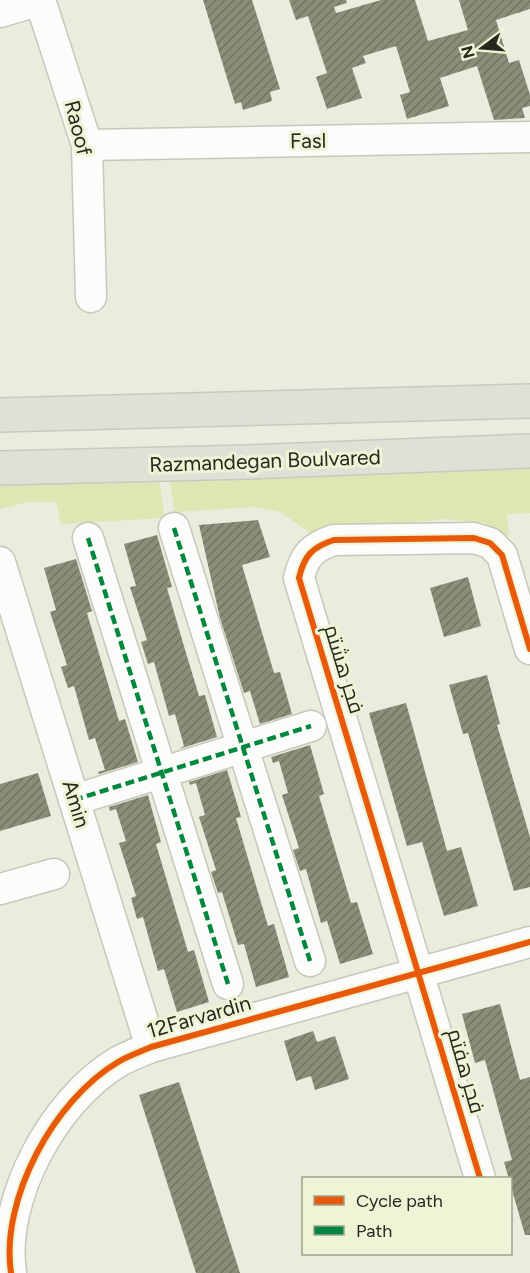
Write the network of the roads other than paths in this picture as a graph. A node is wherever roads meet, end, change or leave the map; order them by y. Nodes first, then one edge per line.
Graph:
1 (40, 0) edge
2 (0, 12) edge
3 (530, 137) edge
4 (87, 145) junction
5 (91, 297) dead end
6 (530, 401) edge
7 (0, 415) edge
8 (530, 451) edge
9 (0, 468) edge
10 (174, 528) dead end
11 (88, 538) dead end
12 (0, 562) edge
13 (530, 649) edge
14 (311, 726) dead end
15 (243, 748) junction
16 (162, 773) junction
17 (74, 800) junction
18 (54, 874) dead end
19 (0, 889) edge
20 (530, 942) edge
21 (310, 961) dead end
22 (420, 973) junction
23 (228, 984) dead end
24 (151, 1047) junction
25 (479, 1177) edge
26 (11, 1273) edge

1 - 2 street
1 - 4 street, Raoof
3 - 4 street, Fasl
4 - 5 street, Raoof
6 - 7 main road
8 - 9 main road, Razmandegan Boulvared
10 - 15 street
11 - 16 street
12 - 17 street, Amin
13 - 22 street, فجر هشتم
14 - 15 street
15 - 16 street
15 - 21 street
16 - 17 street
16 - 23 street
17 - 24 street, Amin
18 - 19 street
20 - 22 street, 12Farvardin
22 - 24 street, 12Farvardin
22 - 25 street, فجر هفتم
24 - 26 street, 12Farvardin

